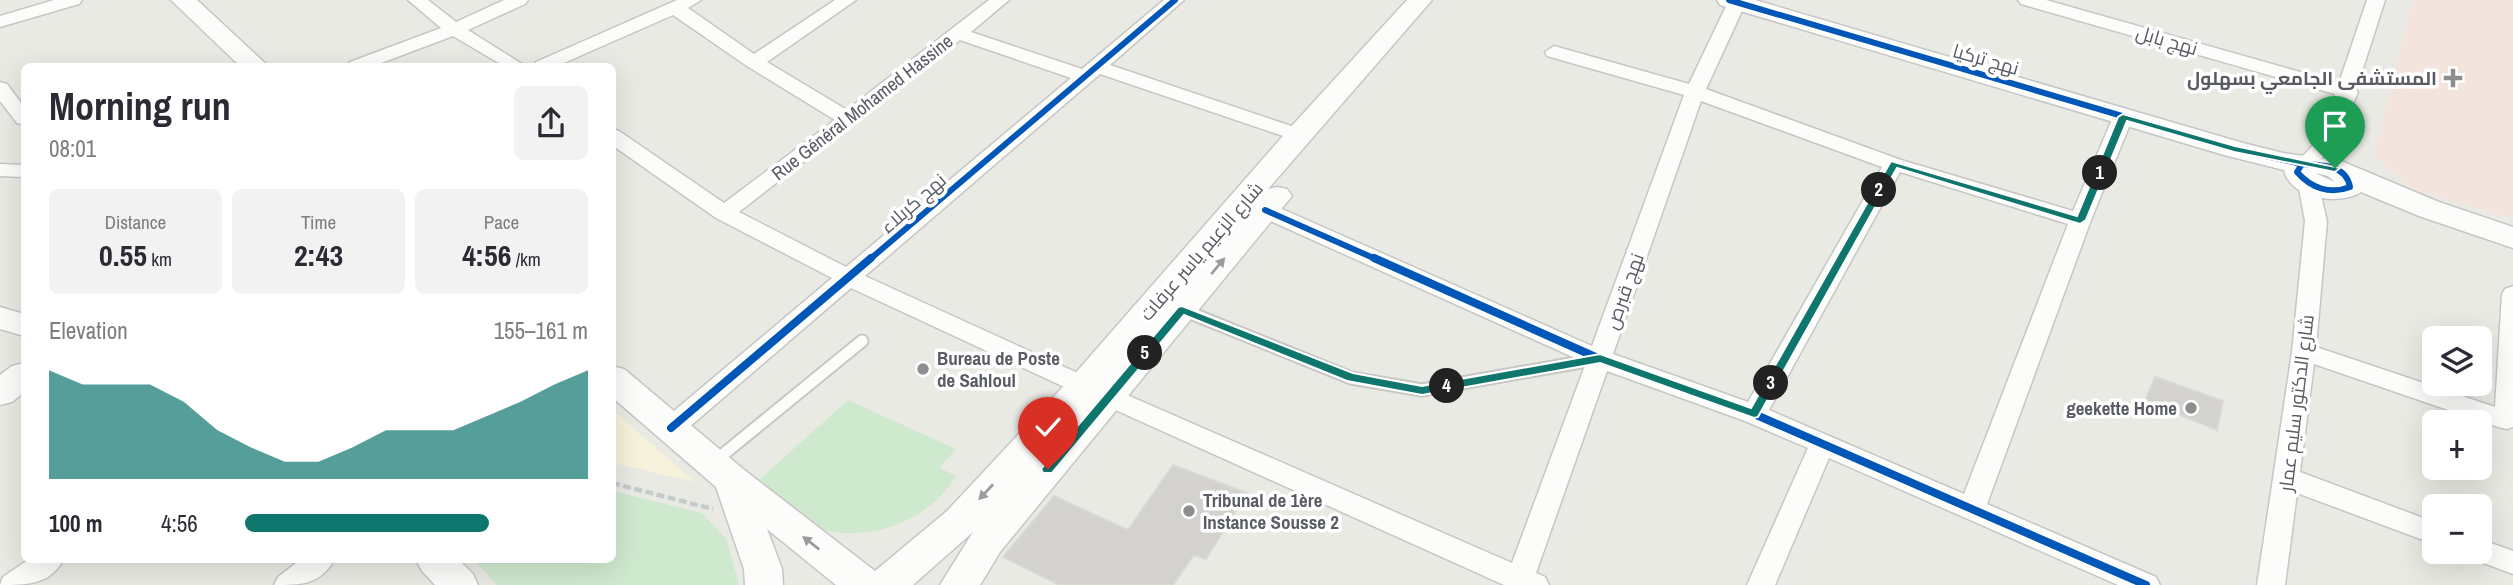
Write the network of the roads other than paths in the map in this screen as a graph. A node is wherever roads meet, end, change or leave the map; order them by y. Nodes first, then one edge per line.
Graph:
1 (73, 0) edge
2 (183, 0) edge
3 (416, 0) edge
4 (519, 0) edge
5 (847, 0) edge
6 (1000, 0) edge
7 (1175, 0) edge
8 (1420, 0) edge
9 (1442, 0) edge
10 (2027, 0) edge
11 (2376, 0) edge
12 (1735, 1) edge
13 (683, 4) edge
14 (0, 22) edge
15 (454, 29) junction
16 (956, 33) junction
17 (1554, 52) dead end
18 (754, 62) junction
19 (252, 63) edge
20 (365, 63) edge
21 (511, 63) edge
22 (550, 63) edge
23 (1090, 71) junction
24 (0, 89) edge
25 (1695, 92) junction
26 (2348, 92) junction
27 (21, 115) edge
28 (2123, 117) junction
29 (848, 119) junction
30 (1299, 135) junction
31 (2330, 139) junction
32 (617, 145) edge
33 (1894, 164) junction
34 (0, 170) edge
35 (21, 172) edge
36 (2304, 172) junction
37 (2342, 182) junction
38 (1265, 210) junction
39 (724, 213) junction
40 (2080, 220) junction
41 (2316, 221) junction
42 (2513, 238) edge
43 (850, 278) junction
44 (2513, 294) edge
45 (1182, 310) junction
46 (0, 318) edge
47 (21, 324) edge
48 (862, 341) dead end
49 (2304, 352) junction
50 (1600, 359) junction
51 (2511, 373) edge
52 (21, 377) edge
53 (616, 381) edge
54 (1096, 391) junction
55 (0, 393) edge
56 (1754, 414) junction
57 (2510, 421) edge
58 (671, 428) junction
59 (1822, 444) junction
60 (721, 471) junction
61 (2287, 478) junction
62 (1972, 508) junction
63 (2422, 529) edge
64 (2492, 555) edge
65 (45, 563) edge
66 (316, 563) edge
67 (438, 563) edge
68 (2513, 563) edge
69 (1524, 583) edge
70 (13, 585) edge
71 (288, 585) edge
72 (459, 585) edge
73 (764, 585) edge
74 (864, 585) edge
75 (886, 585) edge
76 (959, 585) edge
77 (1761, 585) edge
78 (2146, 585) edge
79 (2271, 585) edge

1 - 14 street
2 - 19 main road
3 - 15 street
4 - 15 street
5 - 18 street
6 - 16 street, Rue Général Mohamed Hassine
7 - 23 street, نهج كربلاء
8 - 30 main road, شارع الزعيم ياسر عرفات
9 - 38 main road, شارع الزعيم ياسر عرفات
10 - 26 street, نهج بابل
11 - 26 street
12 - 25 street, نهج قبرص
12 - 28 main road, نهج تركيا
13 - 18 street
13 - 22 street
15 - 20 street
15 - 21 street
16 - 23 street
16 - 29 street, Rue Général Mohamed Hassine
17 - 25 street
18 - 29 street
23 - 30 street
23 - 43 street, نهج كربلاء
24 - 27 street
25 - 33 street
25 - 50 street, نهج قبرص
26 - 31 street
28 - 36 main road, نهج تركيا
28 - 40 street
29 - 39 street, Rue Général Mohamed Hassine
30 - 54 main road, شارع الزعيم ياسر عرفات
31 - 36 street
31 - 37 street
32 - 39 street
33 - 40 street
33 - 56 street
34 - 35 street
36 - 37 main road, نهج تركيا
36 - 41 street
37 - 41 street
37 - 42 main road, نهج تركيا
45 -> 38 main road, شارع الزعيم ياسر عرفات
38 - 50 street
39 - 43 street
40 - 62 street
41 - 49 street, شارع الدكتور سليم عمار
43 - 54 street
43 - 58 street, نهج كربلاء
44 - 51 street
45 - 50 lane
45 - 54 main road, شارع الزعيم ياسر عرفات
46 - 47 main road
48 - 60 lane
49 - 57 street
49 - 61 street, شارع الدكتور سليم عمار
50 - 56 street
50 - 69 street, نهج قبرص
51 - 57 street
52 - 55 main road
53 - 58 main road
54 - 69 street
54 -> 75 main road, شارع الزعيم ياسر عرفات
54 - 76 main road, شارع الزعيم ياسر عرفات
56 - 59 street
58 - 60 main road
59 - 62 street
59 - 77 street
60 - 73 main road
74 -> 60 main road
61 - 63 street
61 - 79 street, شارع الدكتور سليم عمار
62 - 78 street
64 - 68 street
65 - 70 street
66 - 71 street
67 - 72 main road

